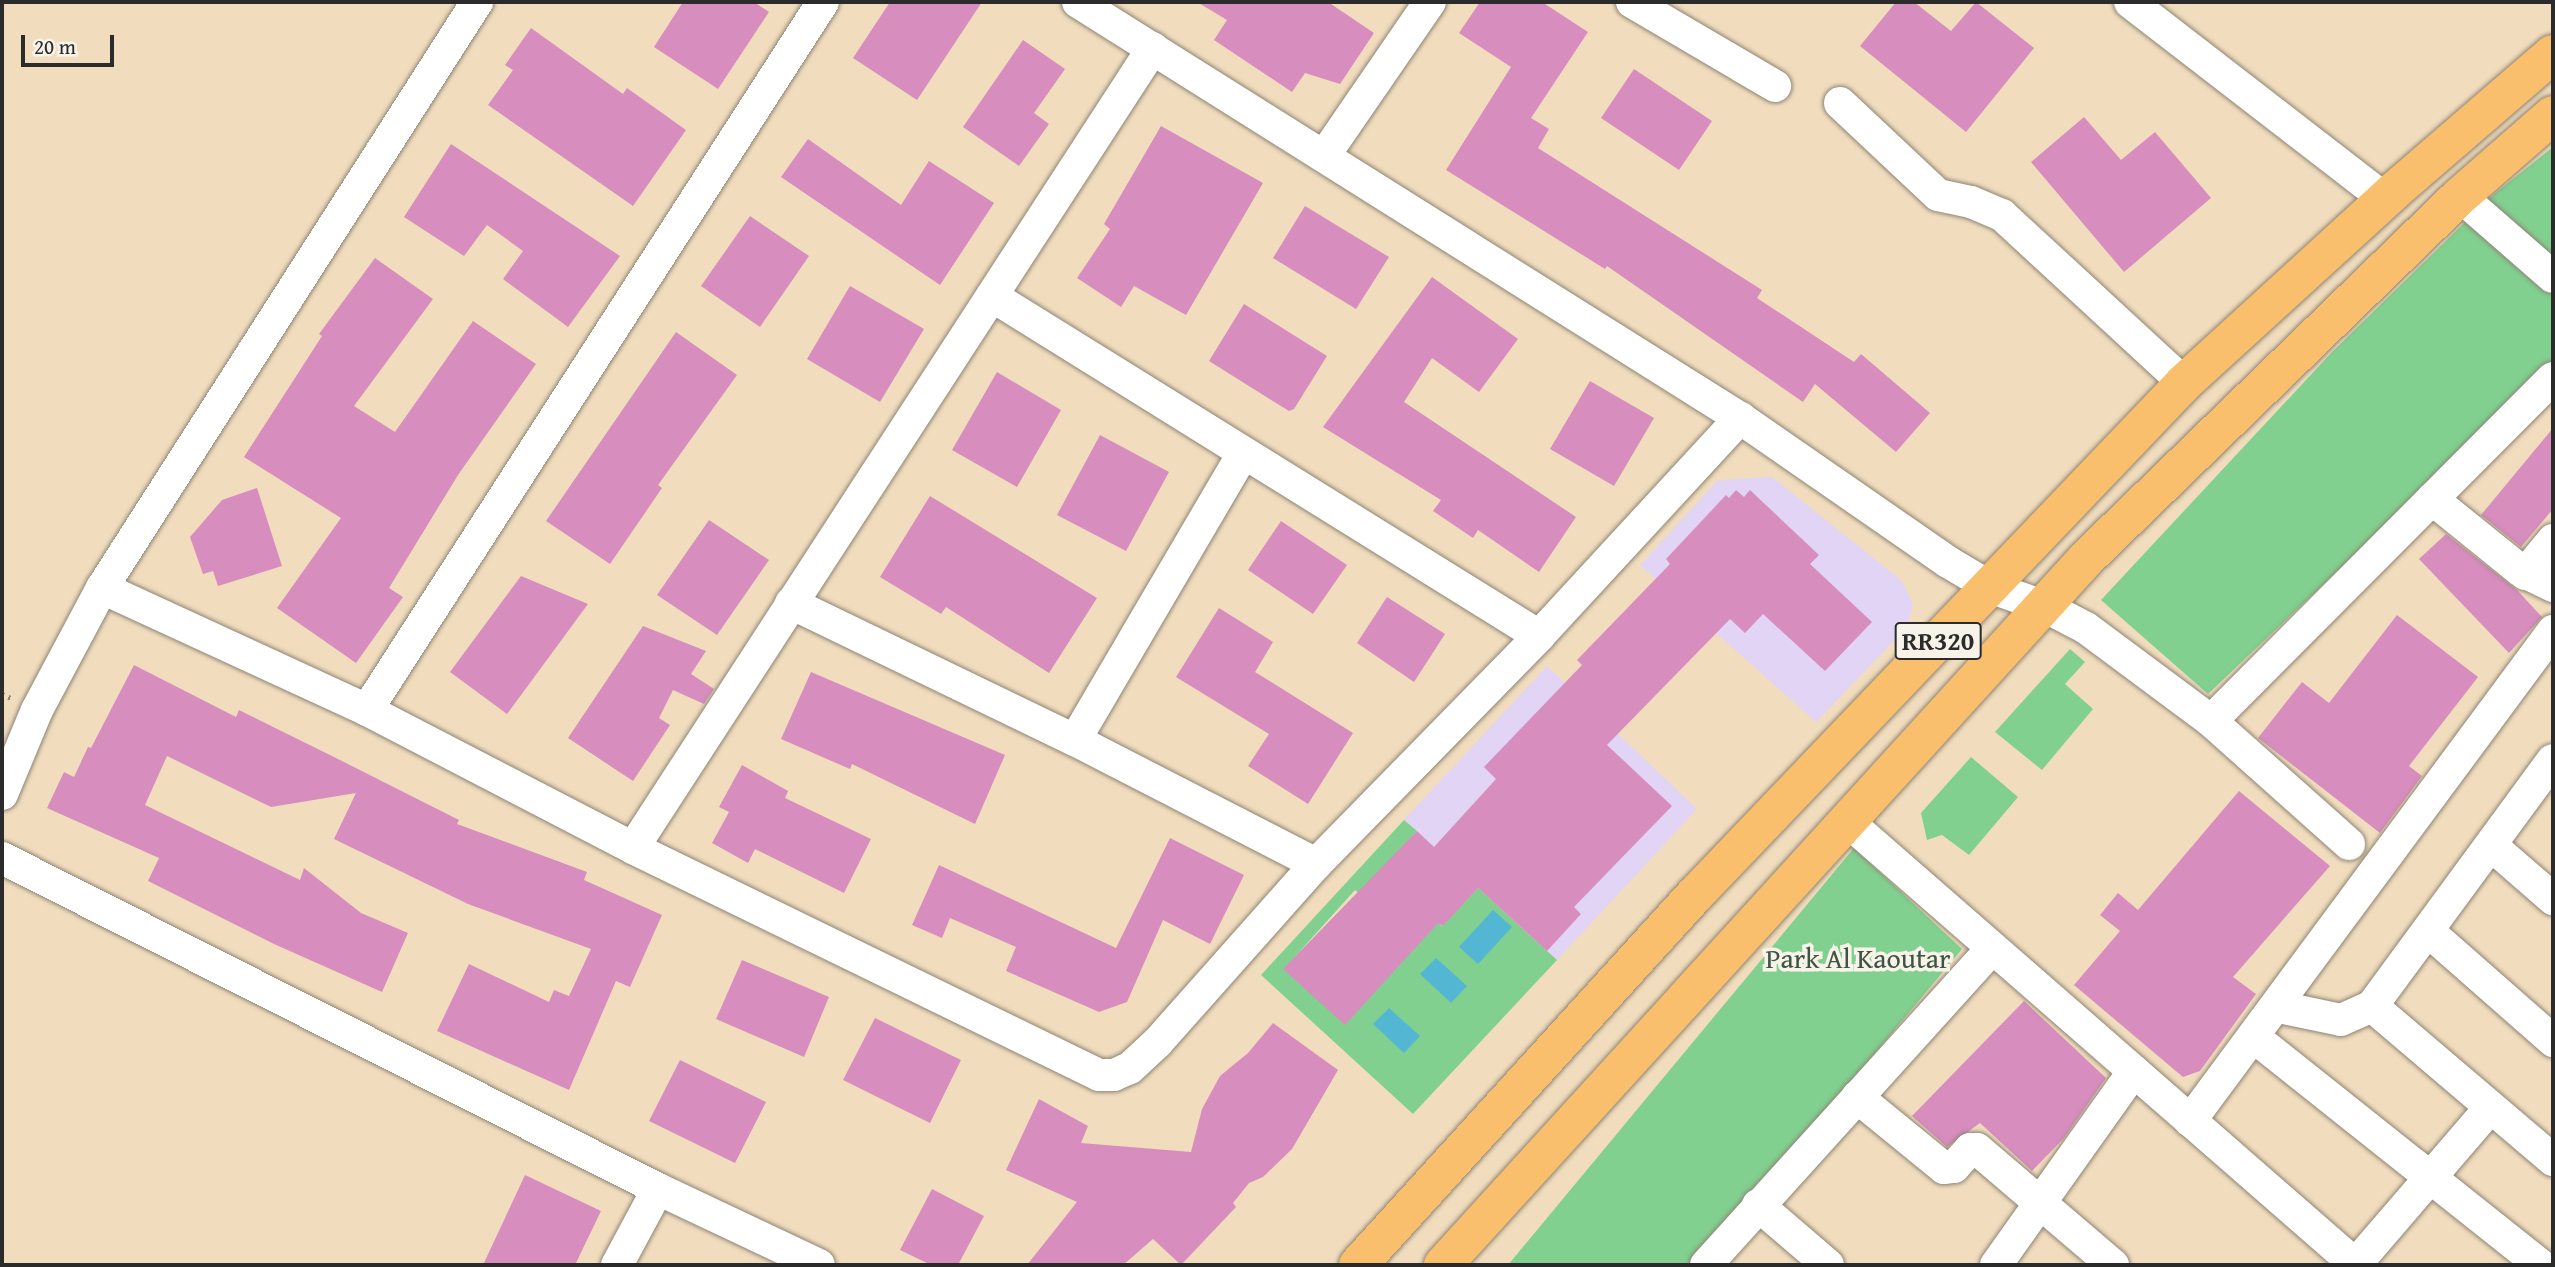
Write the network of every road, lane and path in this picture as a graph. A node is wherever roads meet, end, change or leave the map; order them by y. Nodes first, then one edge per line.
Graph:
1 (477, 2) edge
2 (823, 2) edge
3 (1078, 2) edge
4 (1430, 2) edge
5 (1632, 2) edge
6 (2130, 2) edge
7 (1153, 48) junction
8 (2553, 54) edge
9 (1776, 86) dead end
10 (1840, 103) dead end
11 (2553, 115) edge
12 (1324, 156) junction
13 (2460, 196) junction
14 (2385, 199) junction
15 (2553, 277) edge
16 (992, 296) junction
17 (2553, 379) edge
18 (2184, 383) junction
19 (1740, 418) junction
20 (1243, 454) junction
21 (2432, 499) junction
22 (2553, 540) edge
23 (2539, 580) edge
24 (102, 588) junction
25 (1992, 588) junction
26 (791, 603) junction
27 (2046, 607) junction
28 (2553, 631) edge
29 (1539, 636) junction
30 (367, 710) junction
31 (2211, 721) junction
32 (1075, 740) junction
33 (2548, 779) edge
34 (2, 794) edge
35 (1846, 820) junction
36 (2349, 845) dead end
37 (2492, 846) junction
38 (633, 848) junction
39 (2, 858) edge
40 (1316, 864) junction
41 (2553, 899) edge
42 (2428, 931) junction
43 (1992, 948) junction
44 (2372, 1006) junction
45 (2279, 1007) junction
46 (2255, 1038) junction
47 (2553, 1041) edge
48 (2134, 1072) junction
49 (1857, 1097) junction
50 (2491, 1107) junction
51 (2190, 1121) junction
52 (2553, 1160) edge
53 (2431, 1179) junction
54 (658, 1189) junction
55 (2038, 1202) junction
56 (1758, 1205) junction
57 (2094, 1259) edge
58 (617, 1265) edge
59 (819, 1265) edge
60 (1357, 1265) edge
61 (1443, 1265) edge
62 (1706, 1265) edge
63 (1828, 1265) edge
64 (1996, 1265) edge
65 (2355, 1265) edge
66 (2540, 1265) edge

1 - 24 street
2 - 30 street
3 - 7 street
4 - 12 street
5 - 9 street
6 - 14 street
7 - 12 street
7 - 16 street
8 - 14 main road, RR320
10 - 18 street
11 - 13 main road, RR320
12 - 19 street
13 - 15 street
13 - 27 main road, RR320
14 - 18 main road, RR320
16 - 20 street
16 - 26 street
17 - 21 street
18 - 25 main road, RR320
19 - 25 street
19 - 29 street
20 - 29 street
20 - 32 street
21 - 23 street
21 - 31 street
22 - 23 street
24 - 30 street
24 - 34 street
25 - 27 street
25 - 60 main road, RR320
26 - 32 street
26 - 38 street
27 - 31 street
27 - 35 main road, RR320
28 - 45 street
29 - 40 street
30 - 38 street
31 - 36 street
32 - 40 street
33 - 37 street
35 - 43 street
35 - 61 main road, RR320
37 - 41 street
37 - 42 street
38 - 40 street
39 - 54 street
42 - 44 street
42 - 47 street
43 - 48 street
43 - 49 street
44 - 45 street
44 - 50 street
45 - 46 street
46 - 51 street
46 - 53 street
48 - 51 street
48 - 55 street
49 - 55 street
49 - 56 street
50 - 52 street
50 - 53 street
51 - 65 street
53 - 65 street
53 - 66 street
54 - 58 street
54 - 59 street
55 - 57 street
55 - 64 street
56 - 62 street
56 - 63 street

